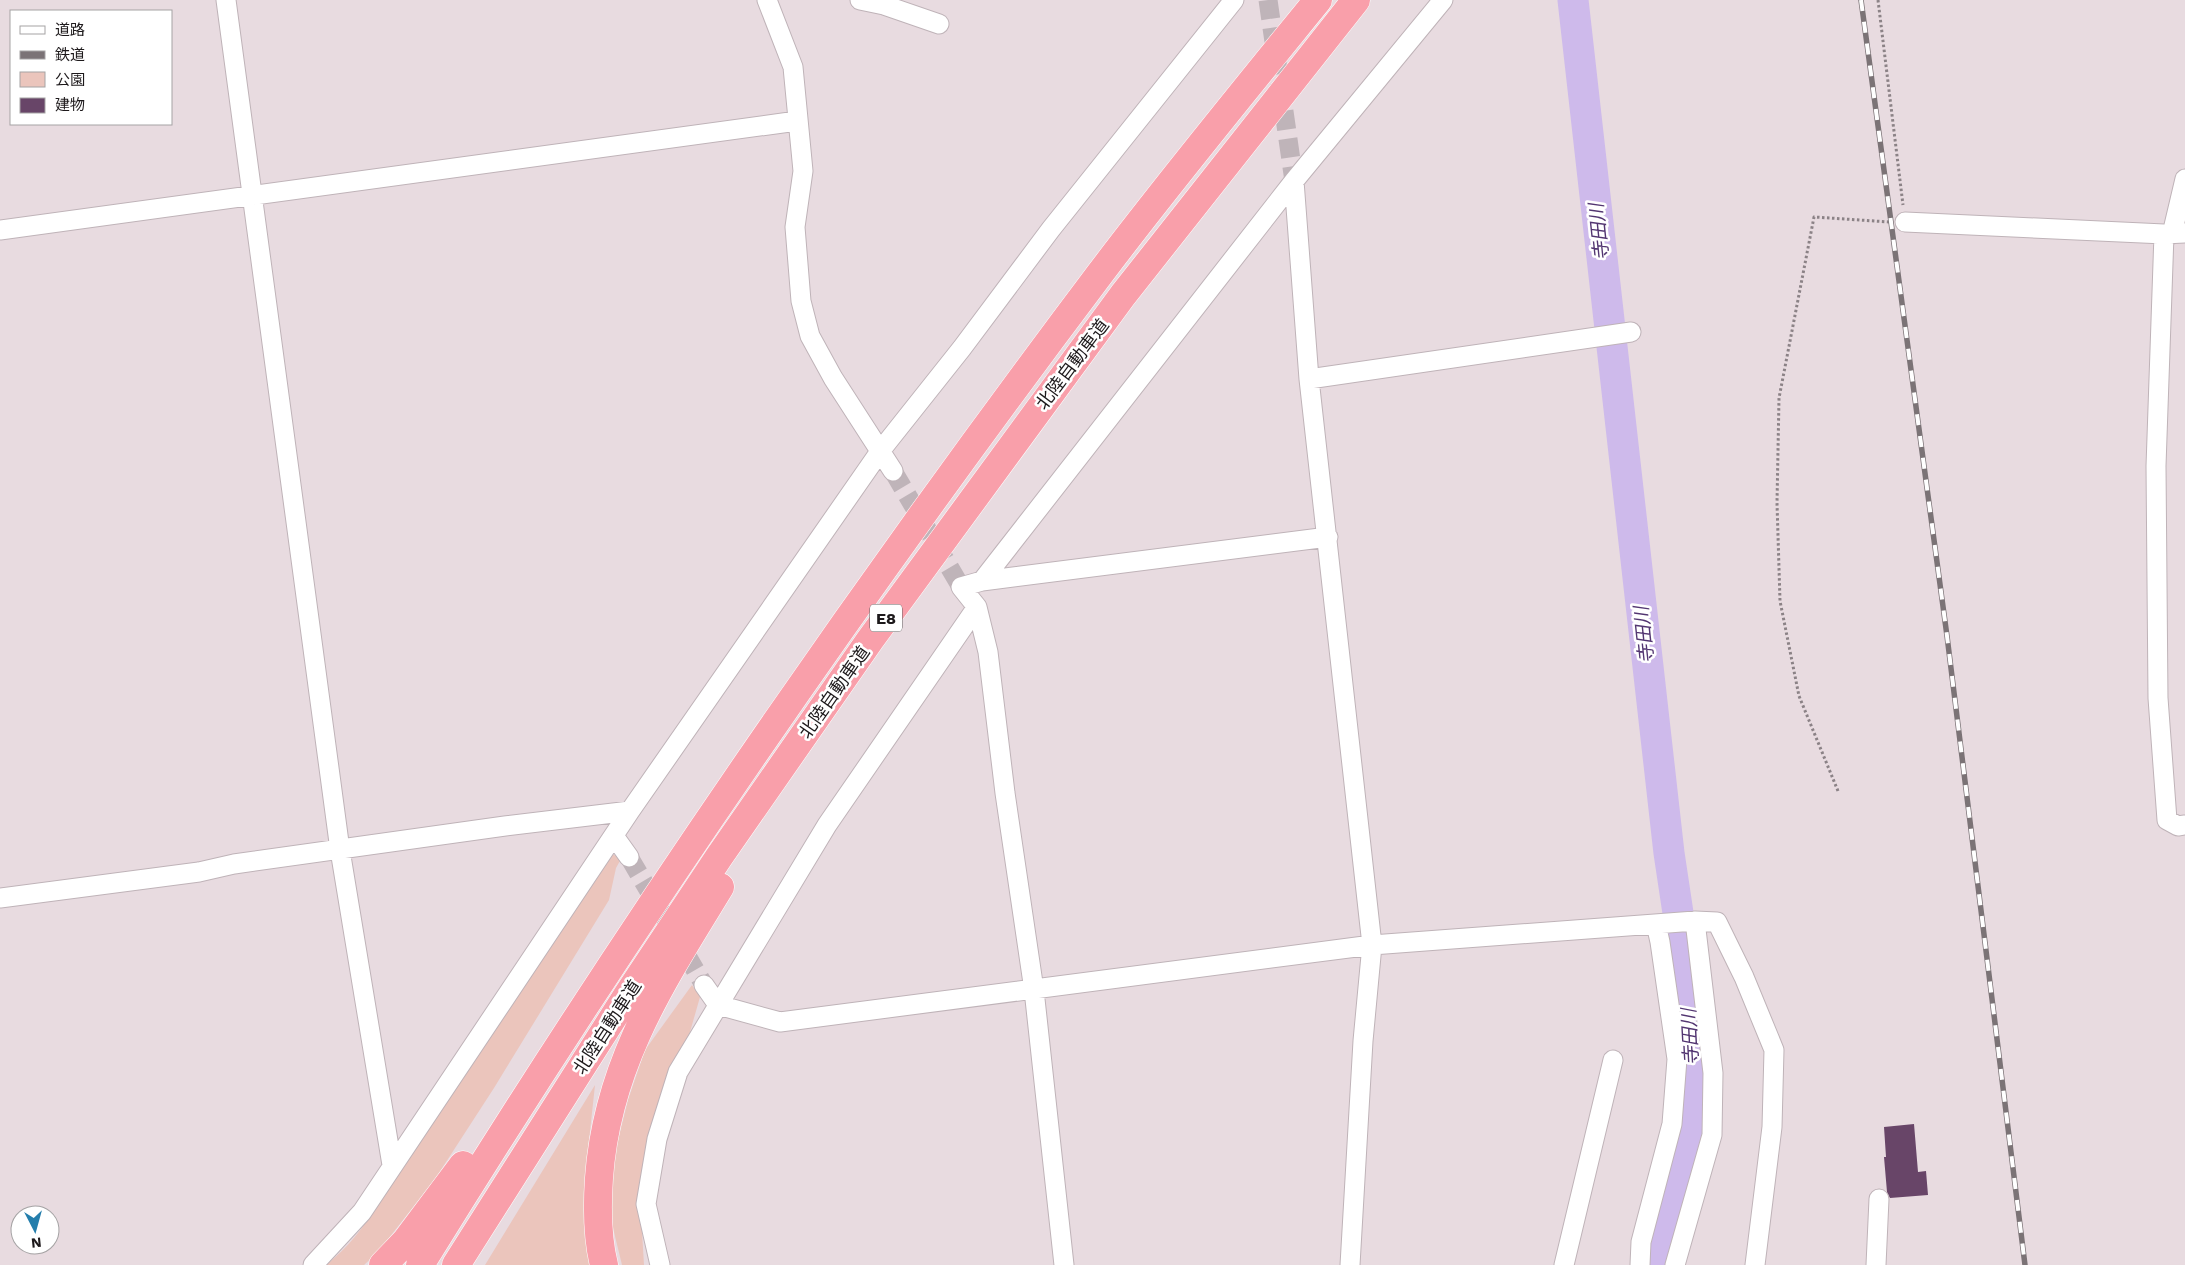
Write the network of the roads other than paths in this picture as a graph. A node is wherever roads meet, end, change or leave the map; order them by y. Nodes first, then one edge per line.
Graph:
1 (226, 0) edge
2 (768, 0) edge
3 (860, 0) edge
4 (1234, 0) edge
5 (1318, 0) edge
6 (1356, 0) edge
7 (1443, 0) edge
8 (884, 3) edge
9 (939, 24) dead end
10 (798, 121) junction
11 (2185, 179) edge
12 (1294, 181) junction
13 (253, 196) junction
14 (1905, 222) road end
15 (0, 230) edge
16 (2174, 233) edge
17 (1631, 332) dead end
18 (1310, 379) junction
19 (880, 450) junction
20 (893, 471) tunnel mouth
21 (1328, 538) junction
22 (982, 581) junction
23 (977, 607) junction
24 (870, 640) junction
25 (630, 811) junction
26 (705, 823) junction
27 (2185, 825) edge
28 (614, 836) junction
29 (340, 850) junction
30 (628, 857) tunnel mouth
31 (0, 898) edge
32 (1695, 921) junction
33 (1656, 924) junction
34 (1372, 945) junction
35 (704, 986) tunnel mouth
36 (1034, 990) junction
37 (718, 1005) junction
38 (1613, 1060) dead end
39 (392, 1165) junction
40 (1879, 1199) dead end
41 (313, 1265) edge
42 (383, 1265) edge
43 (420, 1265) edge
44 (456, 1265) edge
45 (604, 1265) edge
46 (660, 1265) edge
47 (1064, 1265) edge
48 (1350, 1265) edge
49 (1564, 1265) edge
50 (1640, 1265) edge
51 (1675, 1265) edge
52 (1755, 1265) edge
53 (1876, 1265) edge

1 - 13 street
2 - 10 street
3 - 8 street
4 - 19 street
5 - 26 highway, 北陸自動車道 / E8
6 - 24 highway, 北陸自動車道 / E8
7 - 12 street
8 - 9 street
10 - 13 street
10 - 19 street
11 - 16 street
12 - 18 street
12 - 22 street
13 - 15 street
13 - 29 street
14 - 16 street
16 - 27 street
17 - 18 street
18 - 21 street
19 - 20 street
19 - 25 street
21 - 22 street
21 - 34 street
22 - 23 street
23 - 36 street
23 - 37 street
24 - 44 highway, 北陸自動車道 / E8
24 - 45 highway
25 - 28 street
25 - 29 street
26 - 42 highway
26 - 43 highway, 北陸自動車道 / E8
28 - 30 street
28 - 39 street
29 - 31 street
29 - 39 street
32 - 33 street
32 - 51 street
32 - 52 street
33 - 34 street
33 - 50 street
34 - 36 street
34 - 48 street
35 - 37 street
36 - 37 street
36 - 47 street
37 - 46 street
38 - 49 street
39 - 41 street
40 - 53 street

